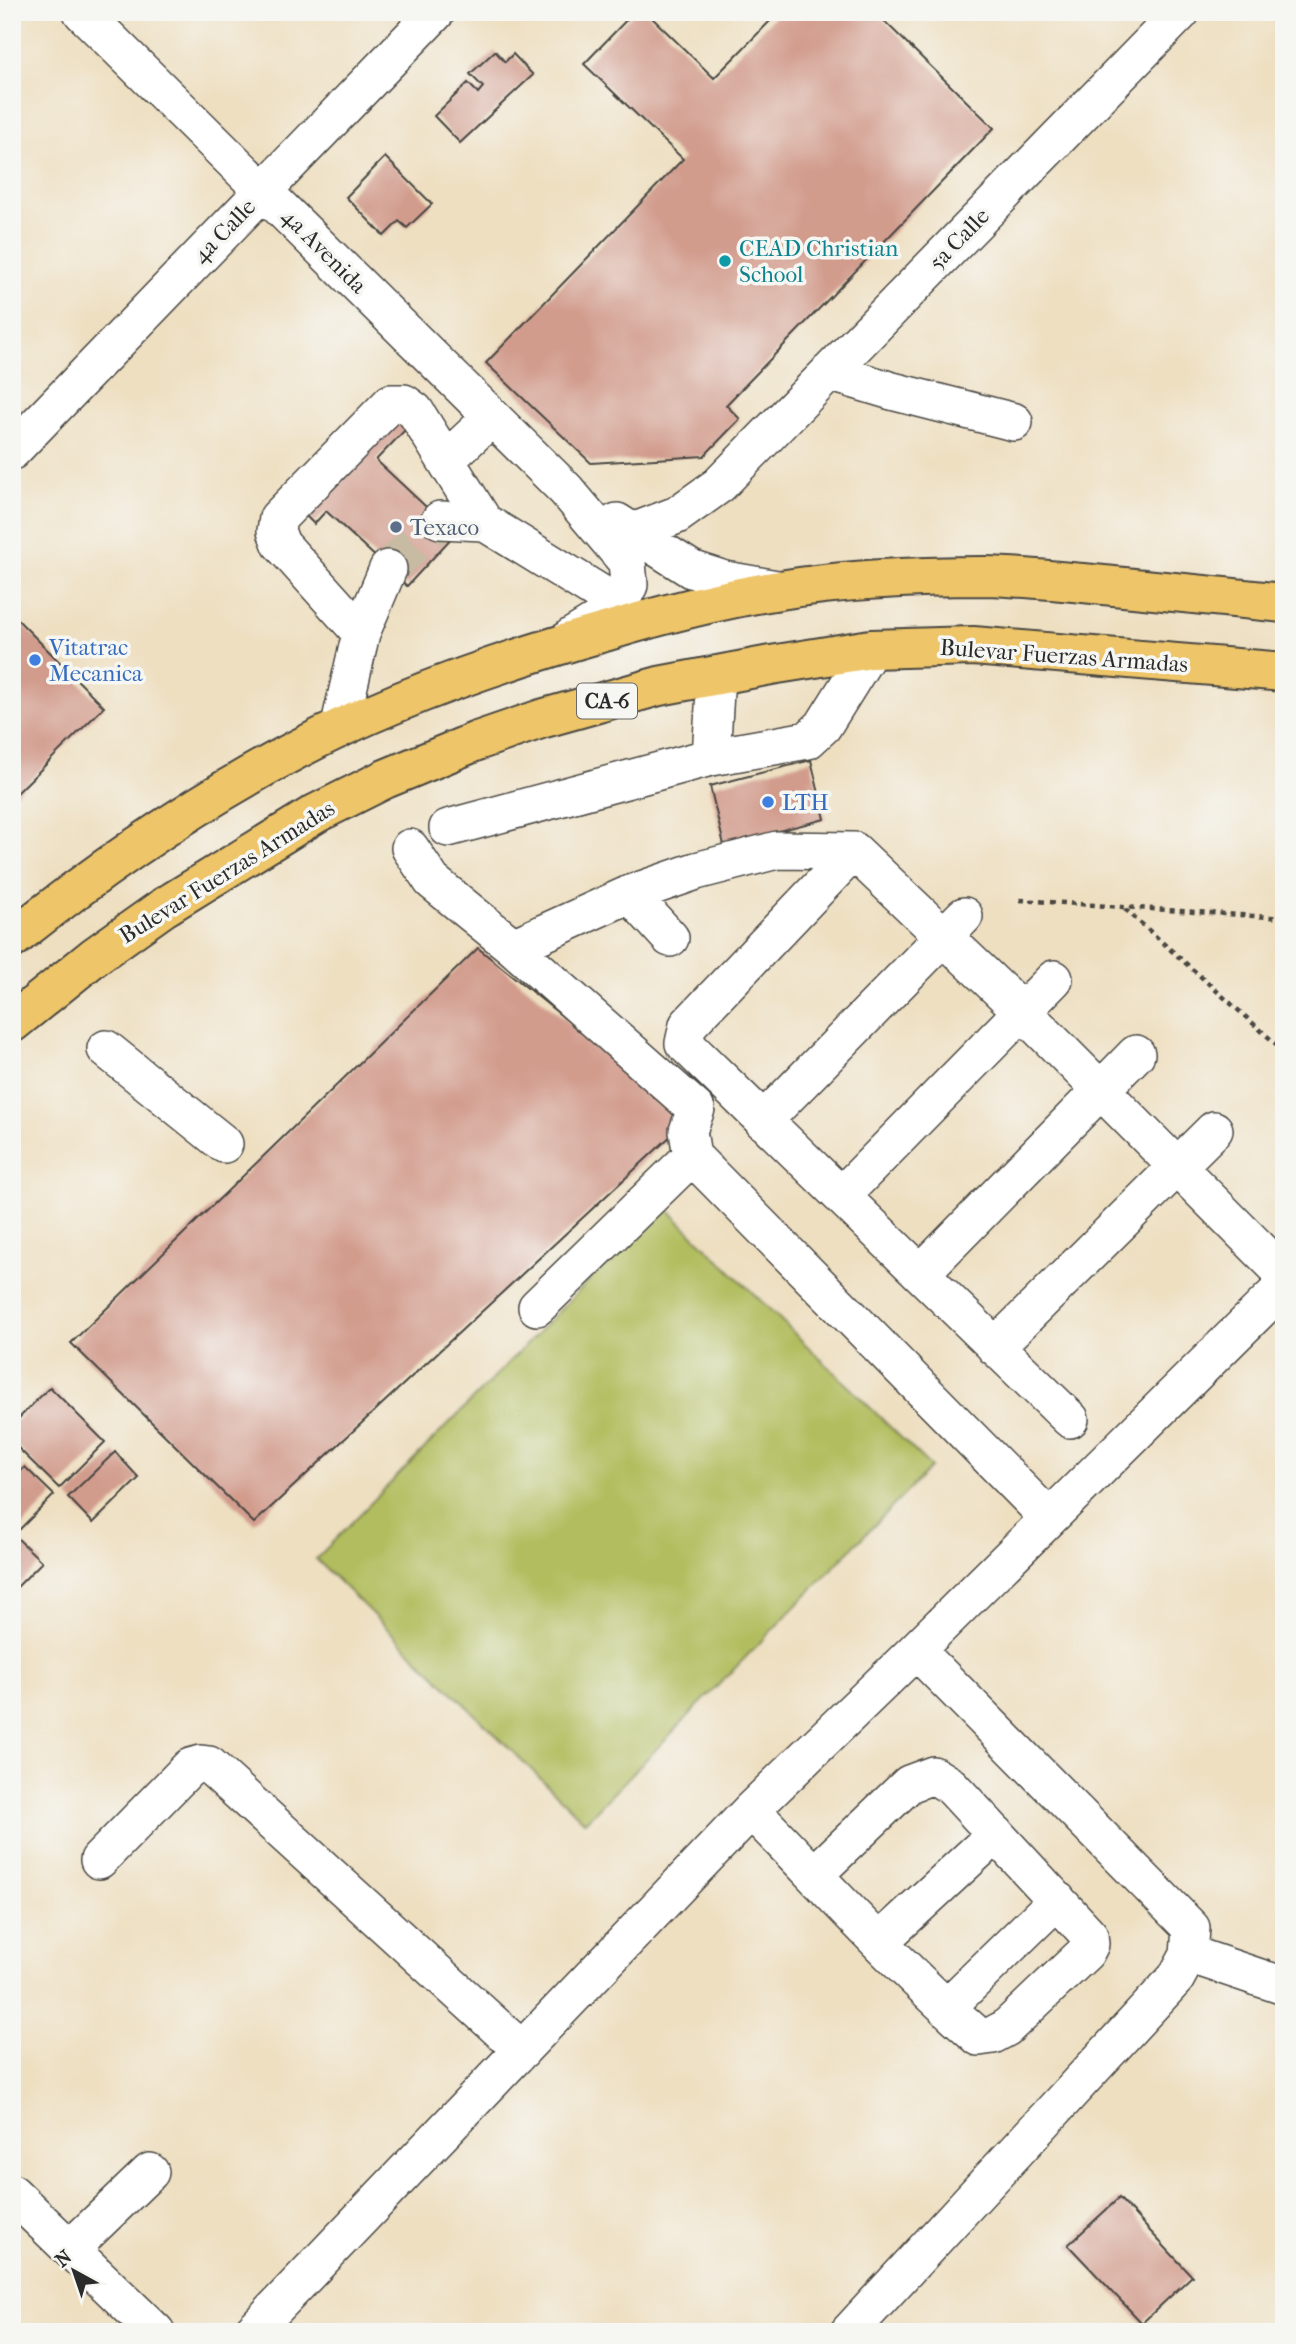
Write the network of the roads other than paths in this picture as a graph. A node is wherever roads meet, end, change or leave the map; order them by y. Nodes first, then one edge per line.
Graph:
1 (82, 12) edge
2 (436, 12) edge
3 (1181, 12) edge
4 (263, 190) junction
5 (829, 372) junction
6 (492, 417) junction
7 (1014, 422) dead end
8 (12, 451) edge
9 (446, 460) junction
10 (566, 490) junction
11 (440, 520) dead end
12 (484, 522) junction
13 (633, 532) junction
14 (388, 569) tunnel mouth
15 (781, 590) junction
16 (1284, 603) edge
17 (619, 605) junction
18 (361, 633) junction
19 (555, 646) junction
20 (871, 649) junction
21 (1284, 672) edge
22 (716, 675) junction
23 (338, 729) junction
24 (711, 757) junction
25 (448, 828) dead end
26 (410, 848) dead end
27 (854, 851) junction
28 (630, 894) junction
29 (954, 927) junction
30 (670, 938) dead end
31 (12, 939) edge
32 (513, 947) junction
33 (1054, 979) dead end
34 (1023, 1012) junction
35 (12, 1023) edge
36 (106, 1049) dead end
37 (1136, 1054) dead end
38 (1100, 1089) junction
39 (764, 1121) junction
40 (1214, 1129) dead end
41 (224, 1144) dead end
42 (692, 1156) junction
43 (1177, 1167) junction
44 (841, 1196) junction
45 (920, 1273) junction
46 (537, 1307) dead end
47 (995, 1346) junction
48 (1070, 1419) dead end
49 (1049, 1518) junction
50 (916, 1650) junction
51 (751, 1810) junction
52 (996, 1835) junction
53 (99, 1860) dead end
54 (814, 1875) junction
55 (1057, 1900) junction
56 (879, 1942) junction
57 (1189, 1954) junction
58 (1283, 1985) edge
59 (946, 2008) junction
60 (522, 2050) junction
61 (150, 2172) dead end
62 (12, 2193) edge
63 (70, 2249) junction
64 (156, 2332) edge
65 (252, 2332) edge
66 (849, 2332) edge

1 - 4 street, 4a Avenida
2 - 4 street, 4a Calle
3 - 5 street, 5a Calle
4 - 6 street, 4a Avenida
4 - 8 street, 4a Calle
5 - 7 street
5 - 13 street, 5a Calle
6 - 9 street
6 - 10 street, 4a Avenida
9 - 12 street
9 - 18 street
10 - 13 street, 4a Avenida
10 - 17 street, 4a Avenida
11 - 12 street
12 - 17 street
13 - 15 street, 4a Avenida
14 - 18 street
15 - 16 highway
15 - 19 highway
17 - 19 street
18 - 23 street
19 - 23 highway
20 - 21 highway, Bulevar Fuerzas Armadas / CA-6
20 - 22 highway, Bulevar Fuerzas Armadas / CA-6
20 - 24 street
22 - 24 street
22 - 35 highway, Bulevar Fuerzas Armadas / CA-6
23 - 31 highway
24 - 25 street
26 - 32 street
27 - 28 street
27 - 29 street
27 - 39 street
28 - 30 street
28 - 32 street
29 - 34 street
29 - 39 street
32 - 42 street
33 - 34 street
34 - 38 street
34 - 44 street
36 - 41 street
37 - 38 street
38 - 43 street
38 - 45 street
39 - 44 street
40 - 43 street
42 - 46 street
42 - 49 street
43 - 47 street
43 - 49 street
44 - 45 street
45 - 47 street
47 - 48 street
49 - 50 street
50 - 51 street
50 - 57 street
51 - 54 street
51 - 60 street
52 - 54 street
52 - 55 street
52 - 56 street
53 - 60 street
54 - 56 street
55 - 59 street
55 - 59 street
56 - 59 street
57 - 58 street
57 - 66 street
60 - 65 street
61 - 63 street
62 - 63 street
63 - 64 street

